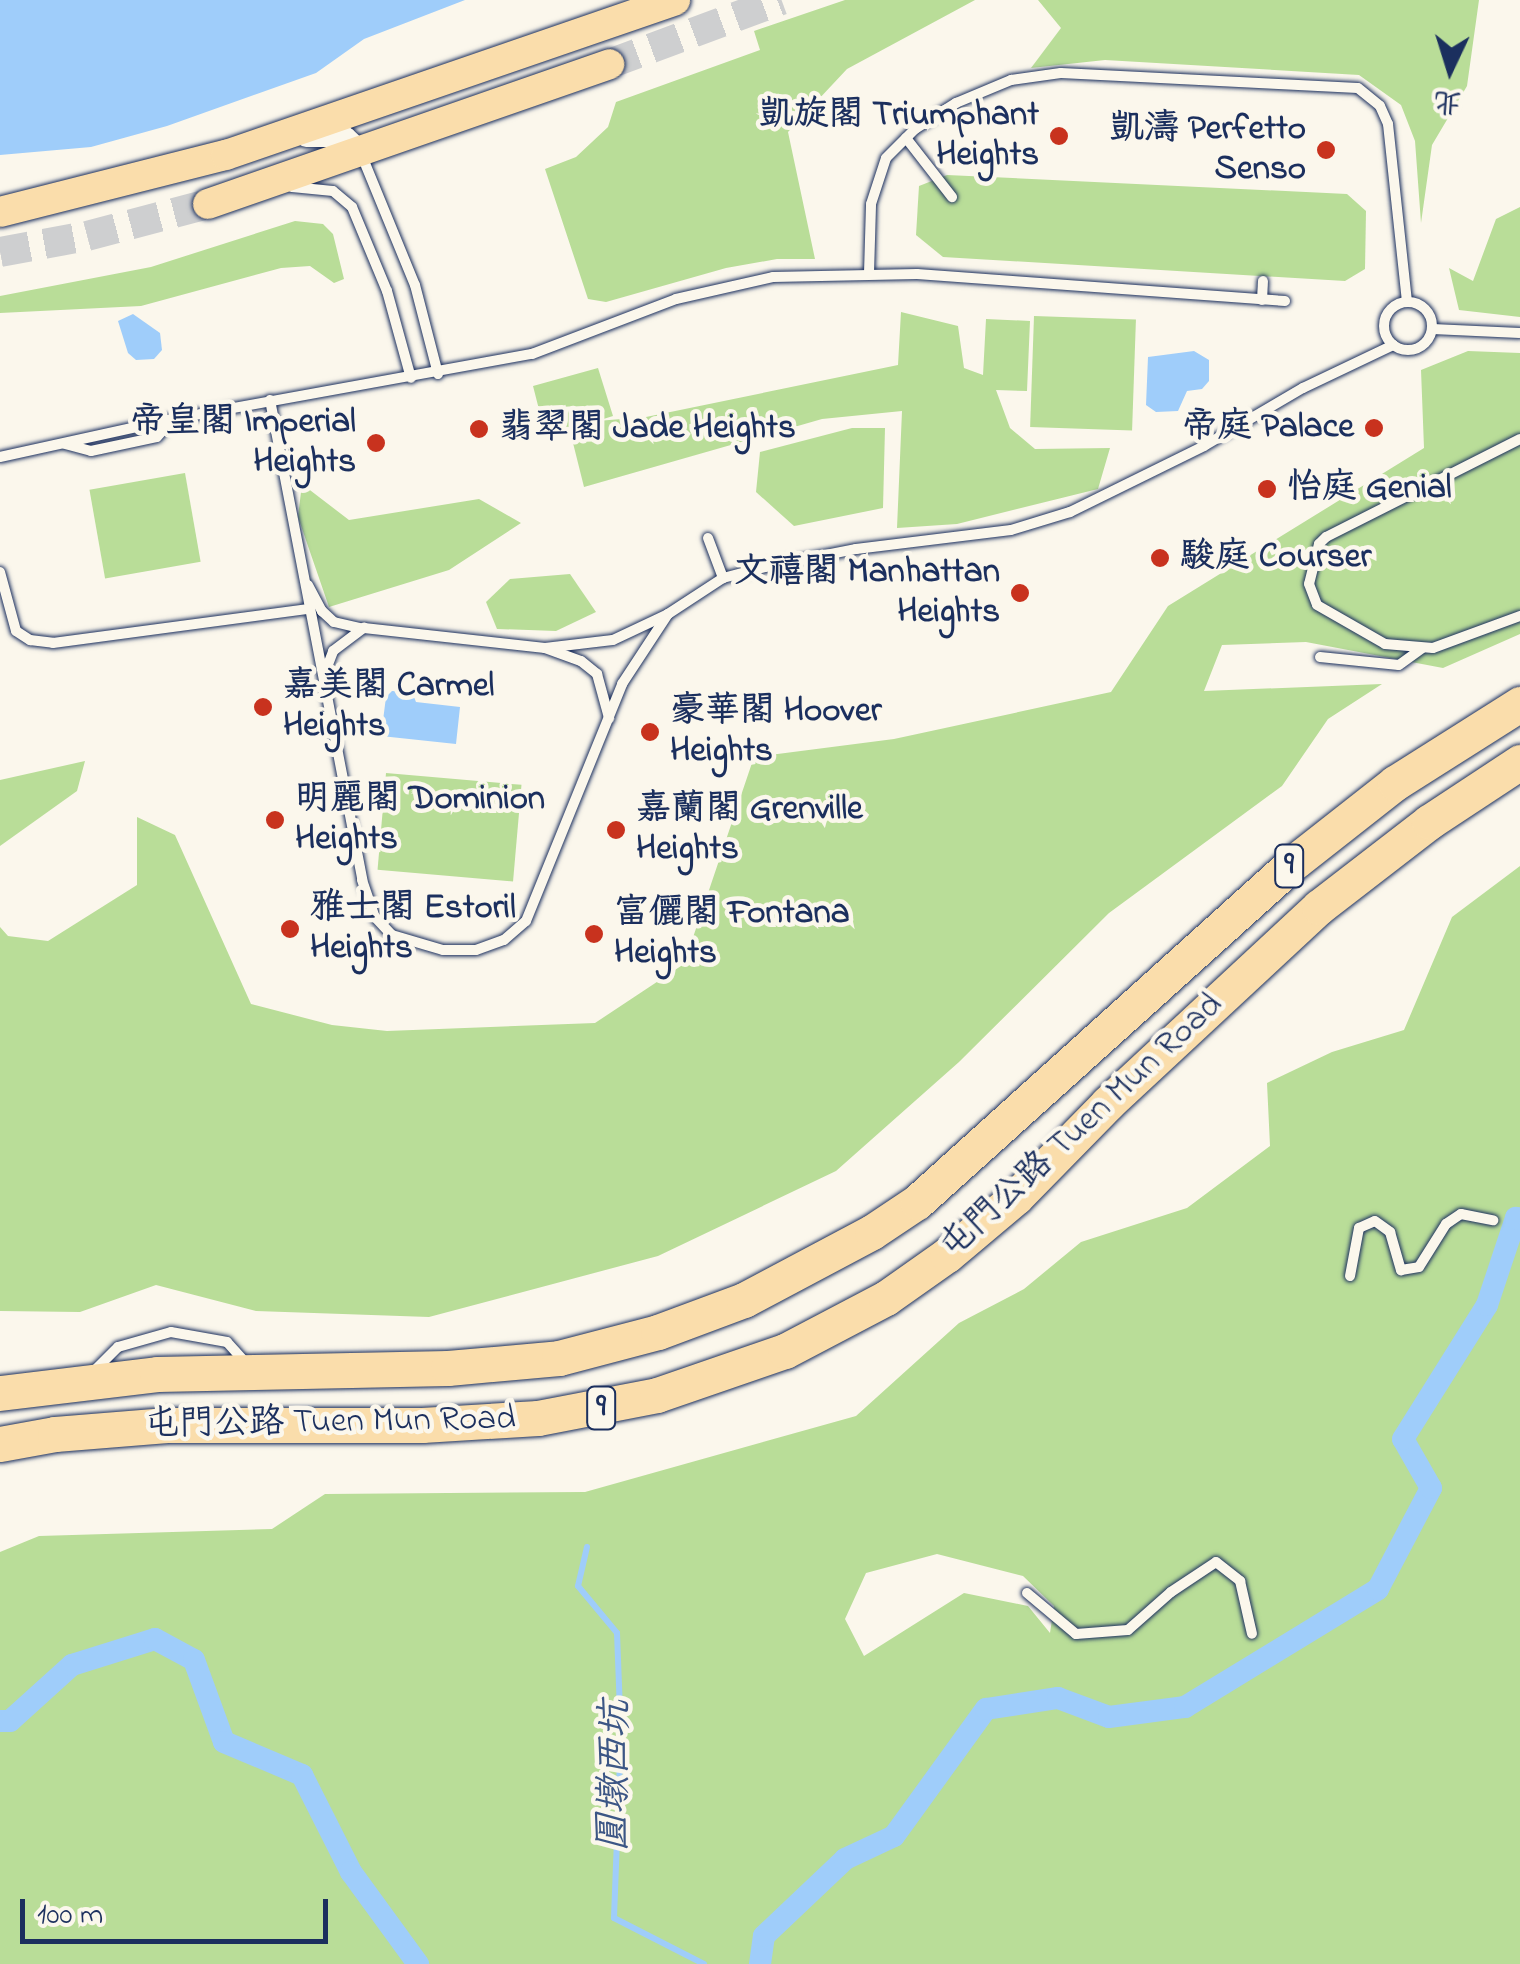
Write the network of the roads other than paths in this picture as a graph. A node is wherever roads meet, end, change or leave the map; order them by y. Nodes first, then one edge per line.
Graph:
1 (675, 0) edge
2 (609, 64) tunnel mouth
3 (906, 138) junction
4 (360, 150) junction
5 (226, 155) junction
6 (237, 192) junction
7 (952, 197) dead end
8 (208, 204) tunnel mouth
9 (0, 212) edge
10 (869, 274) junction
11 (1263, 280) dead end
12 (1262, 300) junction
13 (1285, 301) dead end
14 (1407, 302) junction
15 (1432, 329) junction
16 (1520, 333) edge
17 (1392, 345) junction
18 (438, 374) junction
19 (411, 378) junction
20 (270, 400) junction
21 (1520, 438) edge
22 (0, 457) edge
23 (708, 538) dead end
24 (299, 561) junction
25 (0, 572) edge
26 (724, 578) junction
27 (307, 609) junction
28 (668, 614) junction
29 (1520, 616) edge
30 (364, 628) junction
31 (545, 648) junction
32 (1422, 648) junction
33 (1320, 657) dead end
34 (325, 702) junction
35 (1520, 704) edge
36 (609, 718) junction
37 (1520, 762) edge
38 (1493, 1220) dead end
39 (1350, 1276) dead end
40 (0, 1393) edge
41 (0, 1444) edge
42 (1027, 1593) dead end
43 (1252, 1634) dead end

1 - 5 main road
2 - 4 main road
3 - 7 lane
3 - 10 lane
3 - 14 lane
4 - 5 street
4 - 6 main road
4 - 18 lane
5 - 9 main road
6 - 8 main road
6 - 19 lane
10 - 12 lane
10 - 18 lane
11 - 12 lane
12 - 13 lane
14 - 15 lane
14 - 17 lane
15 - 16 lane
15 - 17 lane
17 - 26 lane
18 - 19 lane
19 - 20 lane
20 - 22 lane
20 - 24 lane
21 - 32 lane
23 - 26 lane
24 - 27 lane
24 - 30 lane
25 - 27 lane
26 - 28 lane
27 - 34 lane
28 - 31 lane
28 - 36 lane
29 - 32 lane
30 - 31 lane
30 - 34 lane
31 - 36 lane
32 - 33 lane
34 - 36 lane
35 - 40 highway, 屯門公路 Tuen Mun Road / 9
37 - 41 highway, 屯門公路 Tuen Mun Road / 9
38 - 39 lane
42 - 43 lane

